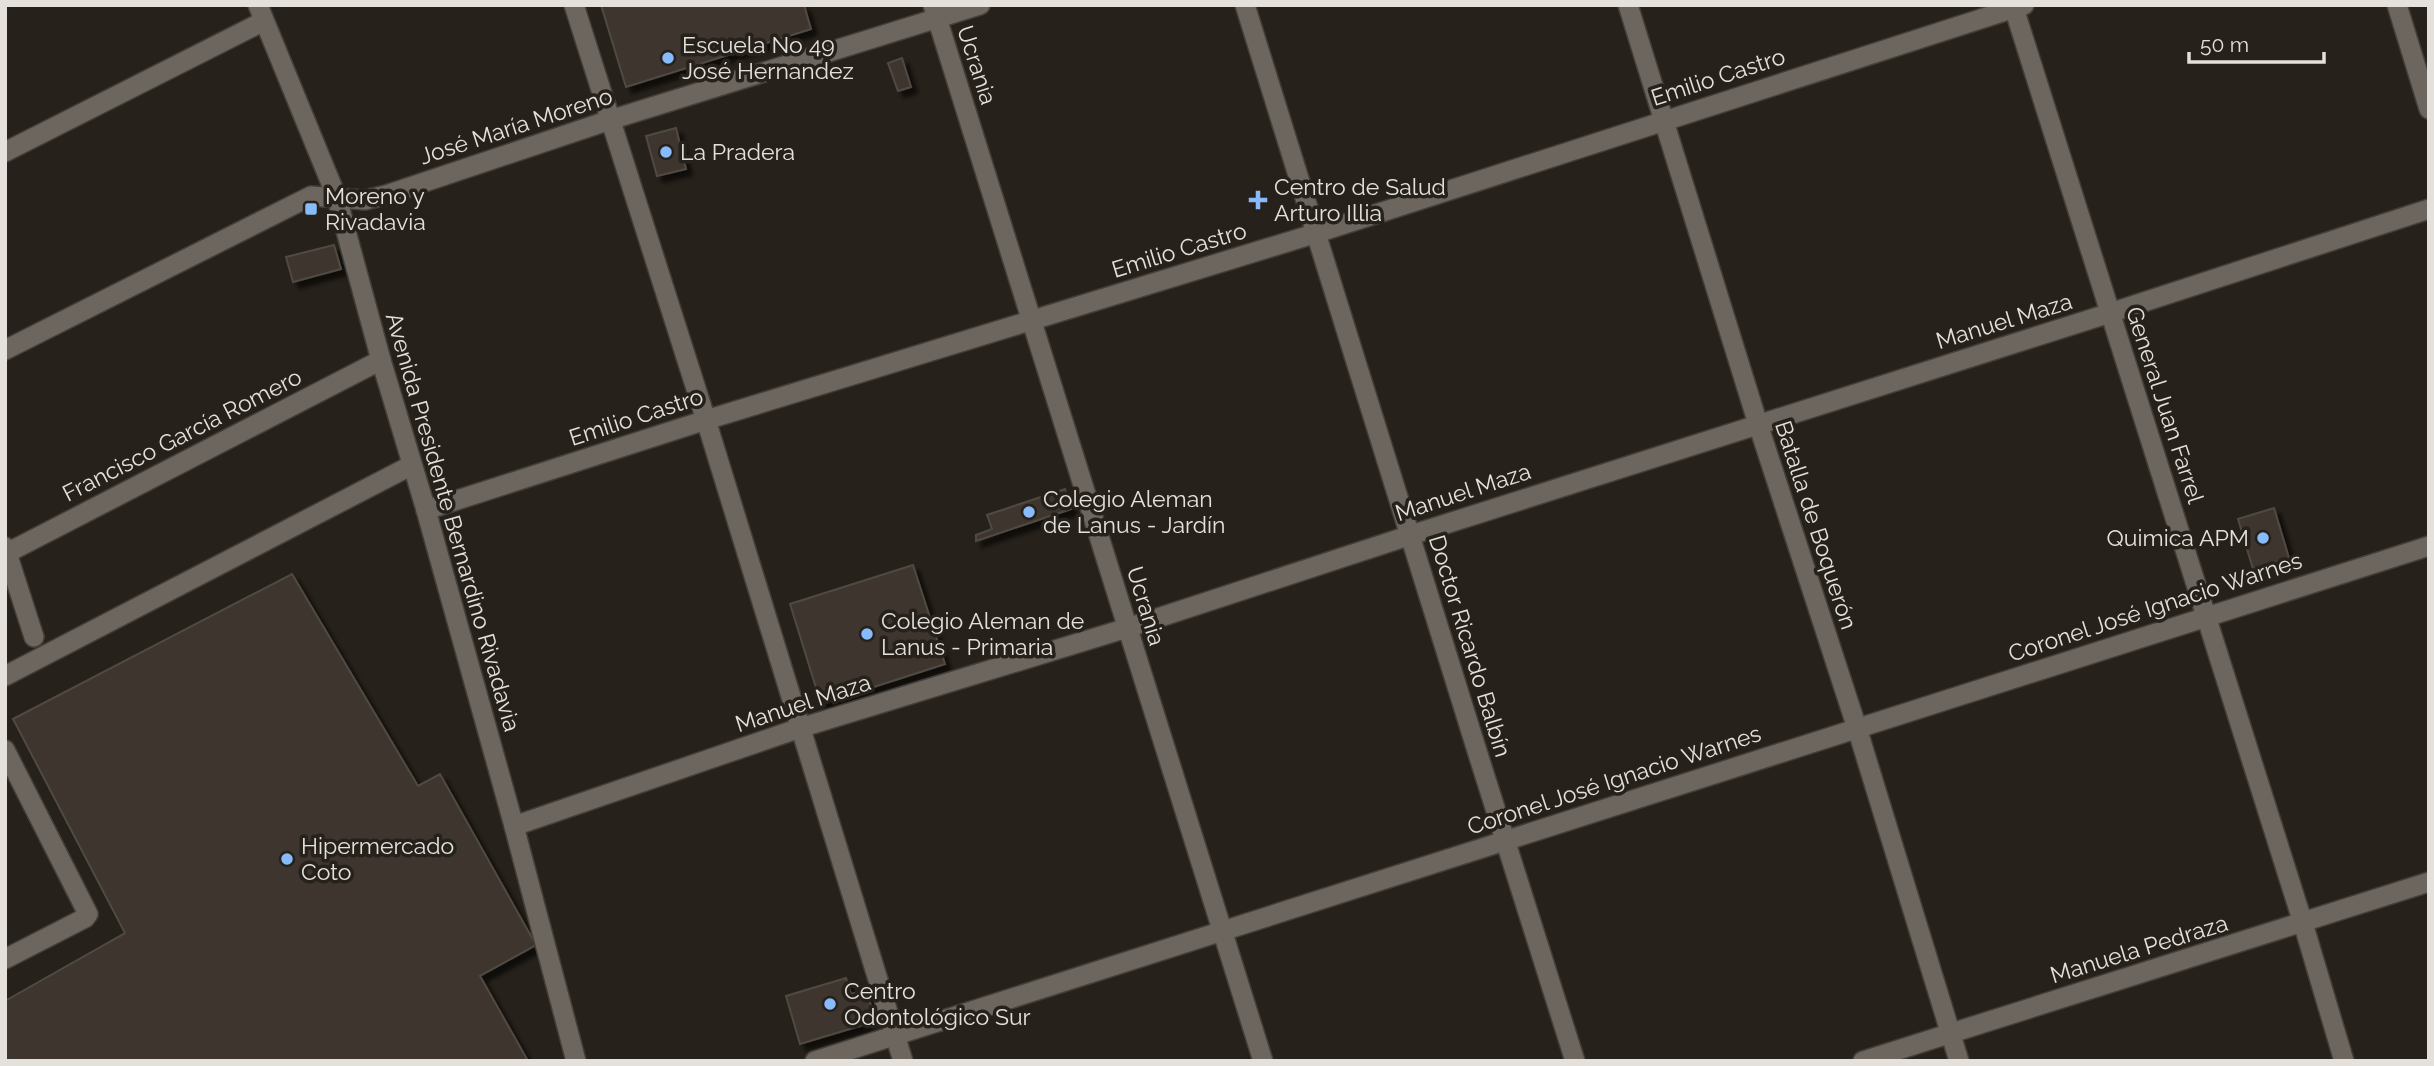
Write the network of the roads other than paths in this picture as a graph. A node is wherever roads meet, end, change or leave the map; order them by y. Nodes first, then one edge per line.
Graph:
1 (574, 5) edge
2 (980, 5) edge
3 (1245, 5) edge
4 (1628, 5) edge
5 (2397, 5) edge
6 (2017, 6) edge
7 (935, 12) edge
8 (261, 13) edge
9 (2429, 109) edge
10 (610, 120) junction
11 (1663, 121) junction
12 (5, 152) edge
13 (337, 198) junction
14 (2429, 209) edge
15 (1317, 233) junction
16 (2110, 313) junction
17 (1033, 320) junction
18 (5, 350) edge
19 (381, 360) junction
20 (706, 421) junction
21 (1758, 425) junction
22 (412, 465) junction
23 (426, 510) junction
24 (1410, 535) junction
25 (2429, 545) edge
26 (6, 551) edge
27 (2207, 616) junction
28 (1127, 628) junction
29 (34, 637) dead end
30 (5, 676) edge
31 (800, 728) junction
32 (1857, 728) junction
33 (5, 750) edge
34 (514, 826) junction
35 (1504, 841) junction
36 (2429, 882) edge
37 (2303, 923) junction
38 (1222, 931) junction
39 (5, 959) edge
40 (1951, 1034) junction
41 (895, 1035) junction
42 (576, 1061) edge
43 (815, 1061) edge
44 (903, 1061) edge
45 (1263, 1061) edge
46 (1575, 1061) edge
47 (1863, 1061) edge
48 (1959, 1061) edge
49 (2344, 1061) edge

1 - 10 street
2 - 7 street, José María Moreno
3 - 15 street, Doctor Ricardo Balbín
4 - 11 street, Batalla de Boquerón
5 - 9 street
6 - 11 street, Emilio Castro
6 - 16 street, General Juan Farrel
7 - 10 street, José María Moreno
7 - 17 street, Ucrania
8 - 12 street
8 - 13 street, Avenida Presidente Bernardino Rivadavia
10 - 13 street, José María Moreno
10 - 20 street
11 - 15 street, Emilio Castro
11 - 21 street, Batalla de Boquerón
13 - 18 street, José María Moreno
13 - 19 street, Avenida Presidente Bernardino Rivadavia
14 - 16 street, Manuel Maza
15 - 17 street, Emilio Castro
15 - 24 street, Doctor Ricardo Balbín
16 - 21 street, Manuel Maza
16 - 27 street, General Juan Farrel
17 - 20 street, Emilio Castro
17 - 28 street, Ucrania
19 - 22 street, Avenida Presidente Bernardino Rivadavia
19 - 26 street, Francisco García Romero
20 - 23 street, Emilio Castro
20 - 31 street
21 - 24 street, Manuel Maza
21 - 32 street, Batalla de Boquerón
22 - 23 street, Avenida Presidente Bernardino Rivadavia
22 - 30 street
23 - 34 street, Avenida Presidente Bernardino Rivadavia
24 - 28 street, Manuel Maza
24 - 35 street, Doctor Ricardo Balbín
25 - 27 street, Coronel José Ignacio Warnes
26 - 29 street
27 - 32 street, Coronel José Ignacio Warnes
27 - 37 street, General Juan Farrel
28 - 31 street, Manuel Maza
28 - 38 street, Ucrania
31 - 34 street, Manuel Maza
31 - 41 street
32 - 35 street, Coronel José Ignacio Warnes
32 - 40 street, Batalla de Boquerón
33 - 39 street
34 - 42 street, Avenida Presidente Bernardino Rivadavia
35 - 38 street, Coronel José Ignacio Warnes
35 - 46 street, Doctor Ricardo Balbín
36 - 37 street, Manuela Pedraza
37 - 40 street, Manuela Pedraza
37 - 49 street, General Juan Farrel
38 - 41 street, Coronel José Ignacio Warnes
38 - 45 street, Ucrania
40 - 47 street, Manuela Pedraza
40 - 48 street, Batalla de Boquerón
41 - 43 street, Coronel José Ignacio Warnes
41 - 44 street

